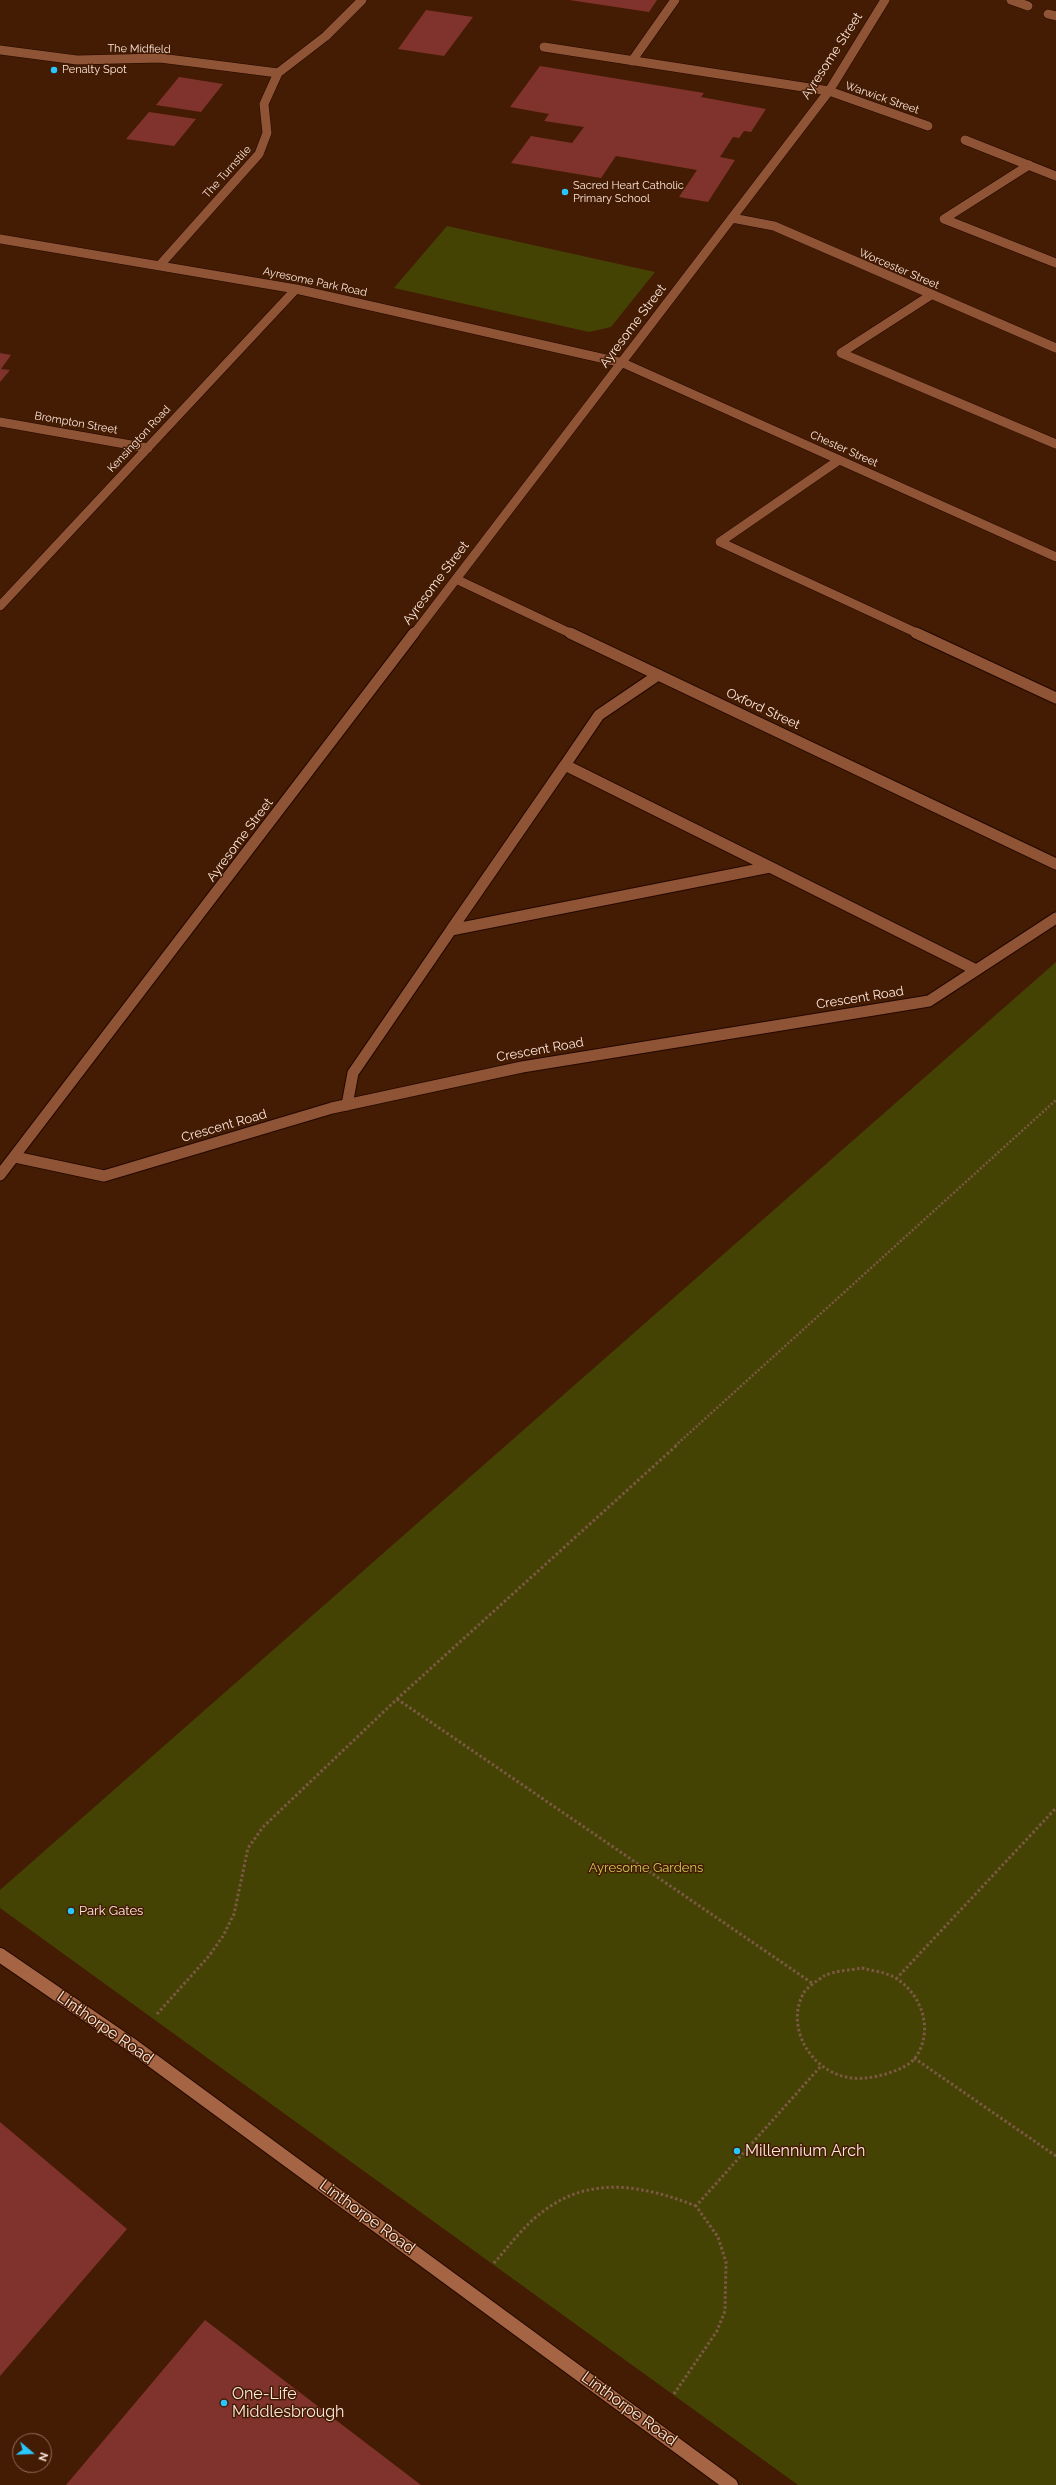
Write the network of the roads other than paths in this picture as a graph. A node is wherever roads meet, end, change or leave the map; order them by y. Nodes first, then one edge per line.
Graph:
1 (362, 0) edge
2 (675, 0) edge
3 (885, 0) edge
4 (1011, 0) edge
5 (1024, 3) edge
6 (544, 47) dead end
7 (0, 50) edge
8 (632, 60) junction
9 (278, 73) junction
10 (829, 91) junction
11 (928, 126) dead end
12 (965, 140) dead end
13 (1029, 165) junction
14 (1056, 176) edge
15 (732, 218) junction
16 (0, 239) edge
17 (1056, 263) edge
18 (160, 264) junction
19 (296, 290) junction
20 (931, 295) junction
21 (1056, 348) edge
22 (623, 363) junction
23 (0, 422) edge
24 (1056, 444) edge
25 (148, 448) junction
26 (839, 460) junction
27 (1056, 557) edge
28 (458, 580) junction
29 (0, 606) edge
30 (658, 675) junction
31 (1056, 698) edge
32 (565, 765) junction
33 (1056, 864) edge
34 (771, 867) junction
35 (1056, 918) edge
36 (451, 930) junction
37 (976, 970) junction
38 (347, 1104) junction
39 (15, 1157) junction
40 (0, 1175) edge
41 (0, 1955) edge
42 (731, 2485) edge

1 - 9 street, The Turnstile
2 - 8 street
3 - 10 street, Ayresome Street
4 - 5 street
6 - 8 street, Warwick Street
7 - 9 street, The Midfield
8 - 10 street, Warwick Street
9 - 18 street, The Turnstile
10 - 11 street, Warwick Street
10 - 15 street, Ayresome Street
12 - 13 street
13 - 14 street
13 - 17 street
15 - 20 street, Worcester Street
15 - 22 street, Ayresome Street
16 - 18 street, Ayresome Park Road
18 - 19 street, Ayresome Park Road
19 - 22 street, Ayresome Park Road
19 - 25 street, Kensington Road
20 - 21 street, Worcester Street
20 - 24 street
22 - 26 street, Chester Street
22 - 28 street, Ayresome Street
23 - 25 street, Brompton Street
25 - 29 street, Kensington Road
26 - 27 street, Chester Street
26 - 31 street
28 - 30 street, Oxford Street
28 - 39 street, Ayresome Street
30 - 32 street
30 - 33 street, Oxford Street
32 - 34 street
32 - 36 street
34 - 36 street
34 - 37 street
35 - 37 street, Crescent Road
36 - 38 street
37 - 38 street, Crescent Road
38 - 39 street, Crescent Road
39 - 40 street, Ayresome Street
41 - 42 main road, Linthorpe Road

